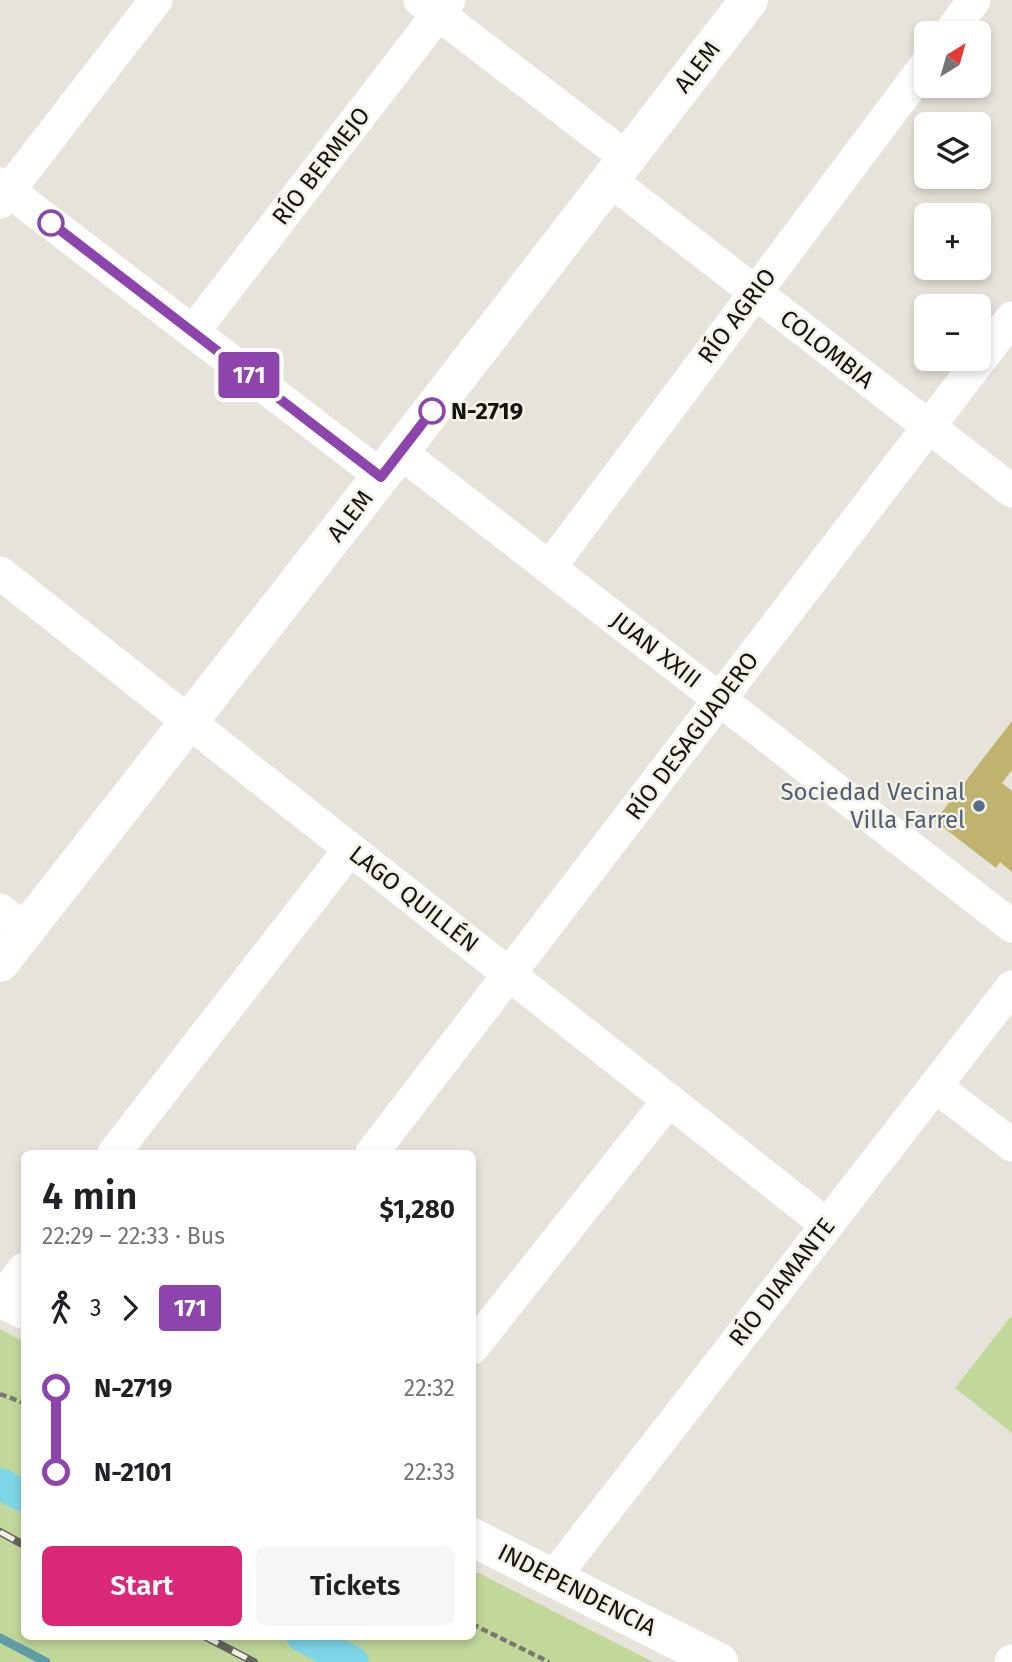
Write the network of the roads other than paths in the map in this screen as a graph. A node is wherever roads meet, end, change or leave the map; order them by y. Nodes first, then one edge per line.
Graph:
1 (156, 0) edge
2 (749, 0) edge
3 (974, 0) edge
4 (436, 5) edge
5 (959, 21) edge
6 (914, 81) edge
7 (618, 169) junction
8 (3, 192) edge
9 (755, 293) junction
10 (1012, 318) edge
11 (193, 332) junction
12 (929, 427) junction
13 (391, 464) junction
14 (1012, 491) edge
15 (549, 568) junction
16 (0, 573) edge
17 (720, 700) junction
18 (189, 722) junction
19 (350, 849) junction
20 (13, 920) edge
21 (1012, 926) edge
22 (0, 963) edge
23 (510, 975) junction
24 (1012, 987) edge
25 (935, 1086) junction
26 (669, 1100) junction
27 (1012, 1145) edge
28 (116, 1150) edge
29 (374, 1150) edge
30 (827, 1224) junction
31 (476, 1344) edge
32 (476, 1539) edge
33 (553, 1578) junction
34 (719, 1662) edge

1 - 8 street
2 - 7 street, ALEM
3 - 5 street
4 - 7 street, COLOMBIA
4 - 11 street, RÍO BERMEJO
6 - 9 street, RÍO AGRIO
7 - 9 street, COLOMBIA
7 - 13 street, ALEM
8 - 11 street, JUAN XXIII
9 - 12 street, COLOMBIA
9 - 15 street, RÍO AGRIO
10 - 12 street, RÍO DESAGUADERO
11 - 13 street, JUAN XXIII
12 - 14 street, COLOMBIA
12 - 17 street, RÍO DESAGUADERO
13 - 15 street, JUAN XXIII
13 - 18 street, ALEM
15 - 17 street, JUAN XXIII
16 - 18 street, LAGO QUILLÉN
17 - 21 street, JUAN XXIII
17 - 23 street, RÍO DESAGUADERO
18 - 19 street, LAGO QUILLÉN
18 - 20 street, ALEM
19 - 23 street, LAGO QUILLÉN
19 - 28 street
20 - 22 street, ALEM
23 - 26 street, LAGO QUILLÉN
23 - 29 street, RÍO DESAGUADERO
24 - 25 street, RÍO DIAMANTE
25 - 27 street
25 - 30 street, RÍO DIAMANTE
26 - 30 street, LAGO QUILLÉN
26 - 31 street
30 - 33 street, RÍO DIAMANTE
32 - 33 street, INDEPENDENCIA
33 - 34 street, INDEPENDENCIA

